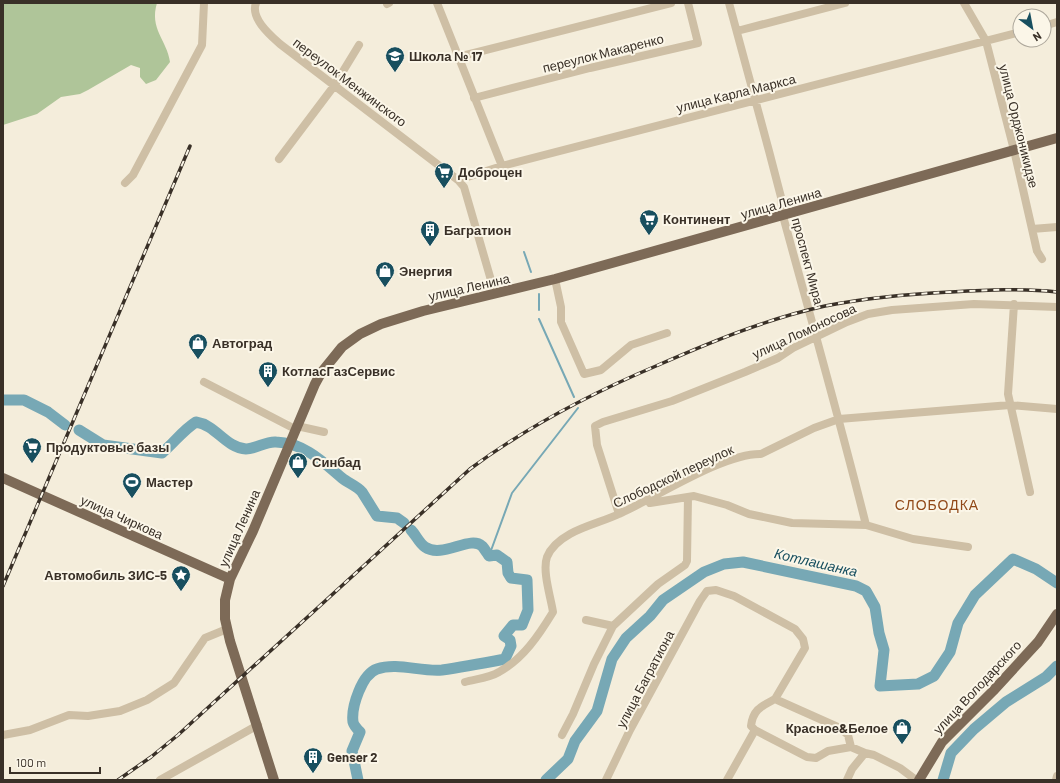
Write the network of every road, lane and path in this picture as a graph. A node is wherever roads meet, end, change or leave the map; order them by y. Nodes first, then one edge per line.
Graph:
1 (204, 3) edge
2 (256, 3) edge
3 (437, 3) edge
4 (671, 3) edge
5 (688, 3) edge
6 (729, 3) edge
7 (845, 3) edge
8 (964, 3) edge
9 (737, 31) junction
10 (1012, 34) edge
11 (986, 41) junction
12 (359, 45) dead end
13 (458, 57) junction
14 (334, 86) junction
15 (474, 98) junction
16 (755, 101) junction
17 (1057, 138) edge
18 (1014, 150) junction
19 (279, 159) dead end
20 (502, 166) junction
21 (458, 180) junction
22 (125, 183) dead end
23 (783, 216) junction
24 (1057, 227) edge
25 (1032, 229) junction
26 (1042, 259) dead end
27 (555, 279) junction
28 (495, 294) junction
29 (1014, 304) junction
30 (1057, 306) edge
31 (667, 333) dead end
32 (816, 337) junction
33 (204, 382) dead end
34 (1010, 405) junction
35 (1057, 409) edge
36 (839, 419) junction
37 (295, 430) junction
38 (324, 432) dead end
39 (3, 478) edge
40 (1030, 492) dead end
41 (688, 497) junction
42 (640, 504) junction
43 (619, 514) junction
44 (866, 524) junction
45 (968, 547) dead end
46 (230, 579) junction
47 (1057, 614) edge
48 (586, 620) dead end
49 (614, 626) junction
50 (227, 629) junction
51 (465, 682) dead end
52 (775, 699) junction
53 (258, 725) junction
54 (755, 730) junction
55 (3, 735) edge
56 (562, 735) dead end
57 (851, 747) junction
58 (865, 753) junction
59 (1057, 776) edge
60 (160, 780) edge
61 (274, 780) edge
62 (606, 780) edge
63 (727, 780) edge
64 (847, 780) edge
65 (918, 780) edge
66 (1056, 780) edge

1 - 22 street
2 - 14 street, переулок Менжинского
3 - 13 street
4 - 13 street
5 - 15 street, переулок Макаренко
6 - 9 street, проспект Мира
7 - 9 street
8 - 11 street, улица Орджоникидзе
9 - 16 street, проспект Мира
10 - 11 street, улица Карла Маркса
11 - 16 street, улица Карла Маркса
11 - 18 street, улица Орджоникидзе
12 - 14 street
13 - 15 street
14 - 19 street
14 - 21 street, переулок Менжинского
15 - 20 street
16 - 20 street, улица Карла Маркса
16 - 23 street, проспект Мира
17 - 18 main road, улица Ленина
18 - 23 main road, улица Ленина
18 - 25 street, улица Орджоникидзе
20 - 21 street, улица Карла Маркса
21 - 28 street
23 - 27 main road, улица Ленина
23 - 32 street, проспект Мира
24 - 25 street
25 - 26 street, улица Орджоникидзе
27 - 28 main road, улица Ленина
27 - 31 street
28 - 37 main road, улица Ленина
29 - 30 street, улица Ломоносова
29 - 32 street, улица Ломоносова
29 - 34 street
32 - 36 street, проспект Мира
32 - 43 street, улица Ломоносова
33 - 37 street
34 - 35 street, Слободской переулок
34 - 36 street, Слободской переулок
34 - 40 street
36 - 42 street, Слободской переулок
36 - 44 street, проспект Мира
37 - 38 street
37 - 46 main road, улица Ленина
39 - 46 main road, улица Чиркова
41 - 42 street
41 - 44 street
41 - 49 street
42 - 43 street, Слободской переулок
43 - 51 street, Слободской переулок
44 - 45 street
46 - 50 main road, улица Ленина
47 - 65 main road, улица Володарского
48 - 49 street
49 - 56 street
50 - 53 main road, улица Ленина
50 - 55 street
52 - 54 street
52 - 57 street
52 - 62 street, улица Багратиона
53 - 60 street
53 - 61 main road, улица Ленина
54 - 57 street
54 - 63 street
57 - 58 street
58 - 64 street
58 - 65 street
59 - 66 street

